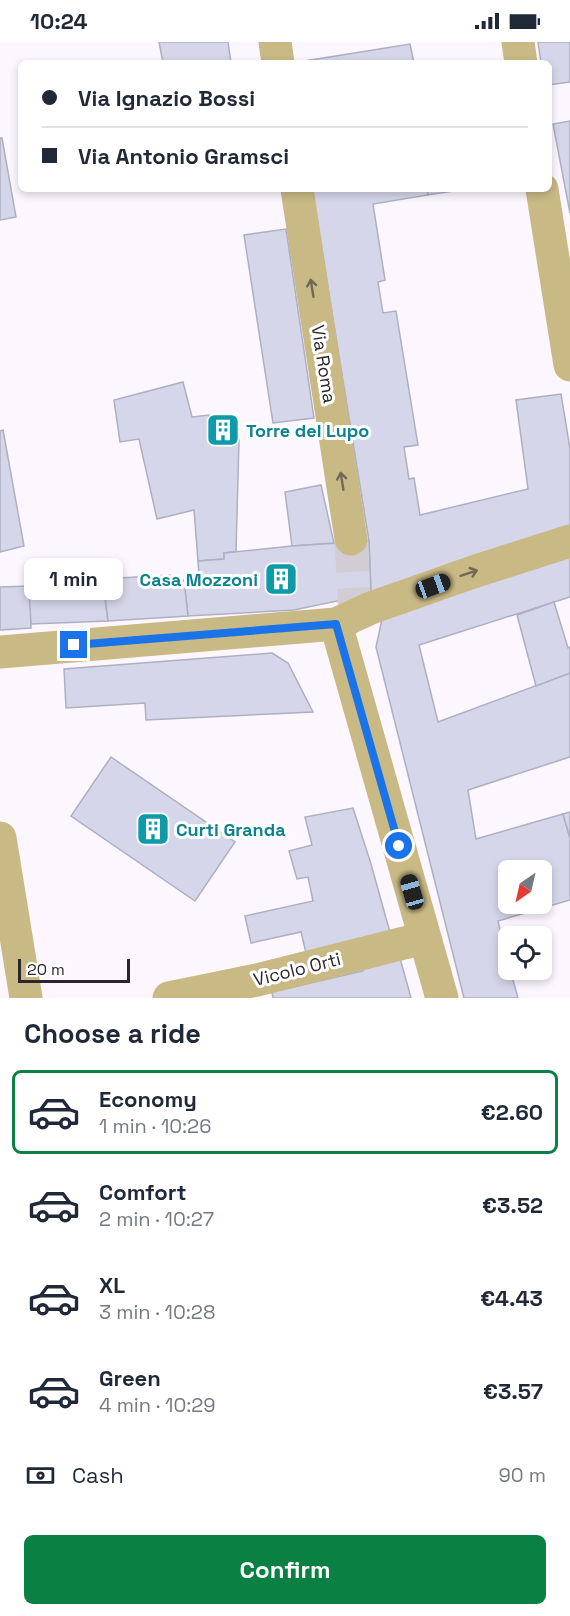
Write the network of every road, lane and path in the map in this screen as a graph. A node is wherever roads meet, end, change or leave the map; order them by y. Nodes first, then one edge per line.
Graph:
1 (275, 42) edge
2 (518, 42) edge
3 (278, 60) edge
4 (521, 60) edge
5 (297, 192) edge
6 (543, 192) edge
7 (562, 268) edge
8 (570, 365) edge
9 (351, 539) tunnel mouth
10 (570, 541) edge
11 (346, 620) junction
12 (0, 652) edge
13 (0, 838) edge
14 (424, 938) junction
15 (26, 998) edge
16 (169, 998) edge
17 (442, 998) edge

1 - 3 street
2 - 4 street
9 -> 5 street, Via Roma
6 - 7 street
7 - 8 street
11 -> 10 street
11 - 12 street
11 - 14 street
13 - 15 street
14 - 16 street, Vicolo Orti
14 - 17 street

